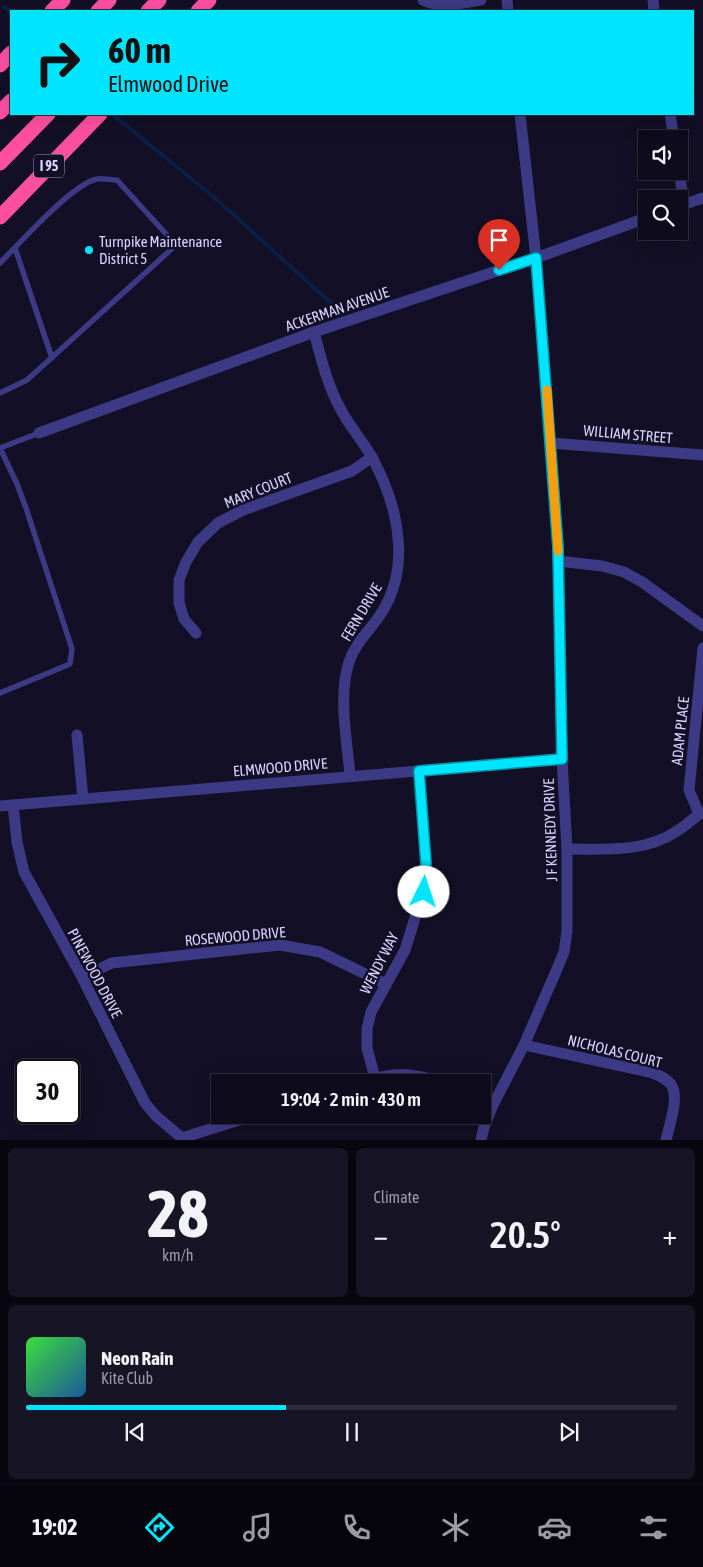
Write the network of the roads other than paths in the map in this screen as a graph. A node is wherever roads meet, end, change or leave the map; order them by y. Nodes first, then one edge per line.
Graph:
1 (63, 0) edge
2 (109, 0) edge
3 (159, 0) edge
4 (209, 0) edge
5 (423, 0) edge
6 (481, 0) edge
7 (53, 10) edge
8 (99, 10) edge
9 (149, 10) edge
10 (199, 10) edge
11 (10, 54) edge
12 (0, 64) edge
13 (10, 102) edge
14 (0, 112) edge
15 (47, 115) edge
16 (99, 115) edge
17 (520, 115) edge
18 (670, 115) edge
19 (673, 130) edge
20 (0, 163) edge
21 (703, 198) edge
22 (688, 203) edge
23 (0, 216) edge
24 (638, 221) edge
25 (15, 248) junction
26 (536, 258) junction
27 (0, 263) edge
28 (314, 332) junction
29 (52, 358) junction
30 (0, 393) edge
31 (38, 433) joint
32 (551, 443) junction
33 (0, 448) edge
34 (703, 455) edge
35 (372, 457) junction
36 (558, 561) junction
37 (703, 626) edge
38 (196, 633) dead end
39 (703, 648) edge
40 (0, 693) edge
41 (77, 735) dead end
42 (562, 759) junction
43 (419, 771) junction
44 (350, 775) junction
45 (82, 799) junction
46 (13, 805) junction
47 (0, 806) edge
48 (701, 813) edge
49 (567, 849) junction
50 (82, 977) junction
51 (386, 984) junction
52 (524, 1044) junction
53 (374, 1074) edge
54 (491, 1098) edge
55 (225, 1124) edge
56 (484, 1124) edge
57 (183, 1139) edge
58 (481, 1140) edge
59 (666, 1140) edge

1 - 7 highway
2 - 8 highway
3 - 9 highway
4 - 10 highway
5 - 6 street
11 - 12 highway
13 - 14 highway
15 - 20 highway, I 95
16 - 23 highway, I 95
17 - 26 street, J F KENNEDY DRIVE
18 - 19 street
21 - 22 street
24 - 26 street, ACKERMAN AVENUE
25 - 27 lane
25 - 29 lane
25 - 29 lane
26 - 28 street, ACKERMAN AVENUE
26 - 32 street, J F KENNEDY DRIVE
28 - 31 street, ACKERMAN AVENUE
28 - 35 street, FERN DRIVE
29 - 30 lane
31 - 33 lane
32 - 34 street, WILLIAM STREET
32 - 36 street, J F KENNEDY DRIVE
33 - 40 lane
35 - 38 street, MARY COURT
35 - 44 street, FERN DRIVE
36 - 37 street
36 - 42 street, J F KENNEDY DRIVE
39 - 48 street, ADAM PLACE
41 - 45 street
42 - 43 street, ELMWOOD DRIVE
42 - 49 street, J F KENNEDY DRIVE
43 - 44 street, ELMWOOD DRIVE
43 - 51 street, WENDY WAY
44 - 45 street, ELMWOOD DRIVE
45 - 46 street, ELMWOOD DRIVE
46 - 47 street, ELMWOOD DRIVE
46 - 50 street, PINEWOOD DRIVE
48 - 49 street
49 - 52 street, J F KENNEDY DRIVE
50 - 51 street, ROSEWOOD DRIVE
50 - 57 street, PINEWOOD DRIVE
51 - 53 street, WENDY WAY
52 - 54 street, J F KENNEDY DRIVE
52 - 59 street, NICHOLAS COURT
55 - 57 street
56 - 58 street, J F KENNEDY DRIVE

